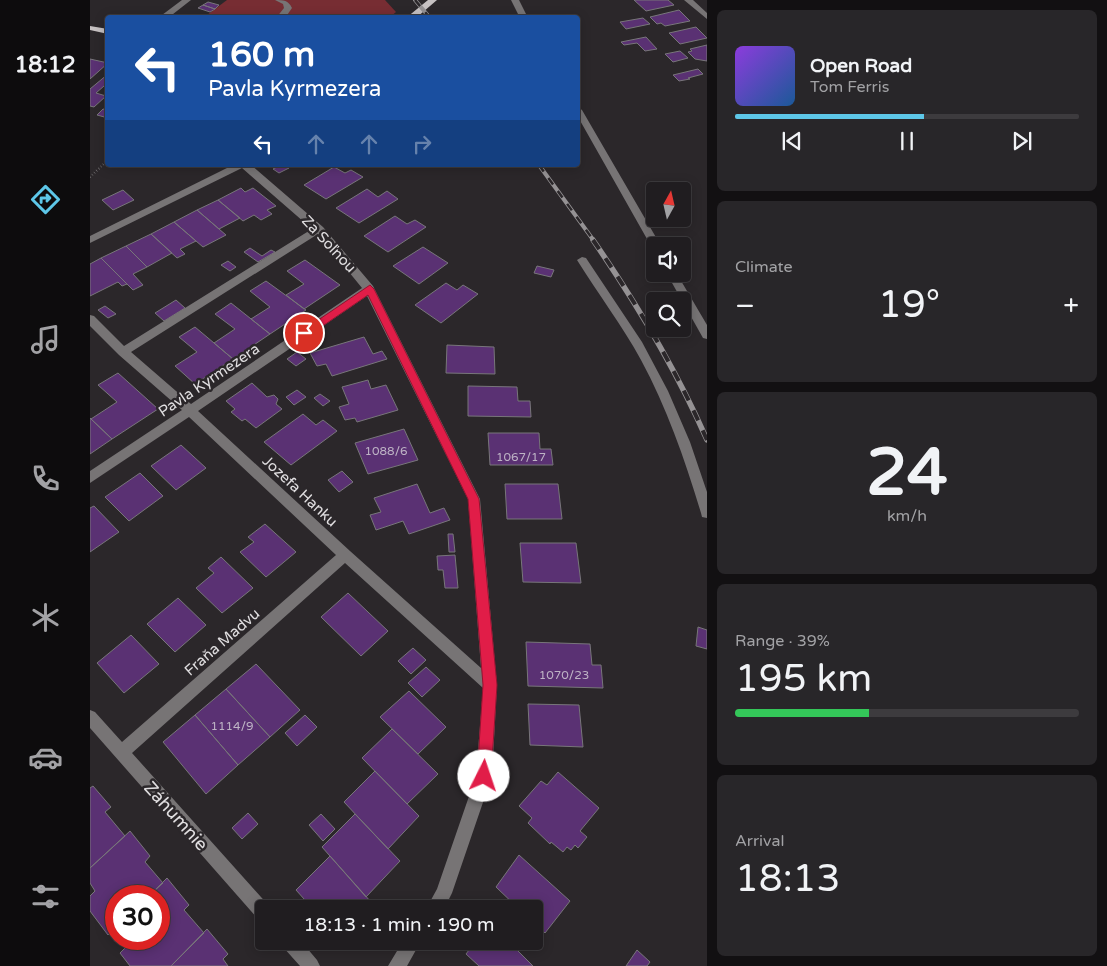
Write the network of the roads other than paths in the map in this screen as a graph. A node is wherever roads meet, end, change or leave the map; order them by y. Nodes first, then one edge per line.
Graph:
1 (187, 0) edge
2 (279, 0) edge
3 (433, 0) edge
4 (515, 0) edge
5 (688, 0) edge
6 (166, 15) edge
7 (282, 15) edge
8 (414, 15) edge
9 (522, 15) edge
10 (707, 17) edge
11 (90, 28) edge
12 (105, 31) edge
13 (580, 113) edge
14 (236, 167) edge
15 (247, 167) edge
16 (319, 229) junction
17 (651, 237) edge
18 (90, 240) edge
19 (582, 260) dead end
20 (677, 282) edge
21 (370, 289) junction
22 (90, 319) edge
23 (707, 335) edge
24 (123, 352) junction
25 (191, 411) junction
26 (90, 478) edge
27 (707, 513) edge
28 (345, 555) junction
29 (490, 685) junction
30 (90, 717) edge
31 (121, 753) junction
32 (440, 900) edge
33 (255, 904) edge
34 (296, 950) edge
35 (407, 950) edge
36 (311, 966) edge
37 (397, 966) edge

1 - 6 street
2 - 7 street
3 - 8 main road
4 - 9 street
5 - 10 street
11 - 12 main road
13 - 17 street
14 - 18 street
15 - 16 street, Za Soľnou
16 - 21 street, Za Soľnou
16 - 24 street
19 - 27 street
20 - 23 street
21 - 25 street, Pavla Kyrmezera
21 - 29 street, Za Soľnou
22 - 24 street, Jozefa Hanku
24 - 25 street, Jozefa Hanku
25 - 26 street, Pavla Kyrmezera
25 - 28 street, Jozefa Hanku
28 - 29 street, Jozefa Hanku
28 - 31 street, Fraňa Madvu
29 - 32 street, Za Soľnou
30 - 31 street, Záhumnie
31 - 33 street, Záhumnie
34 - 36 street
35 - 37 street

